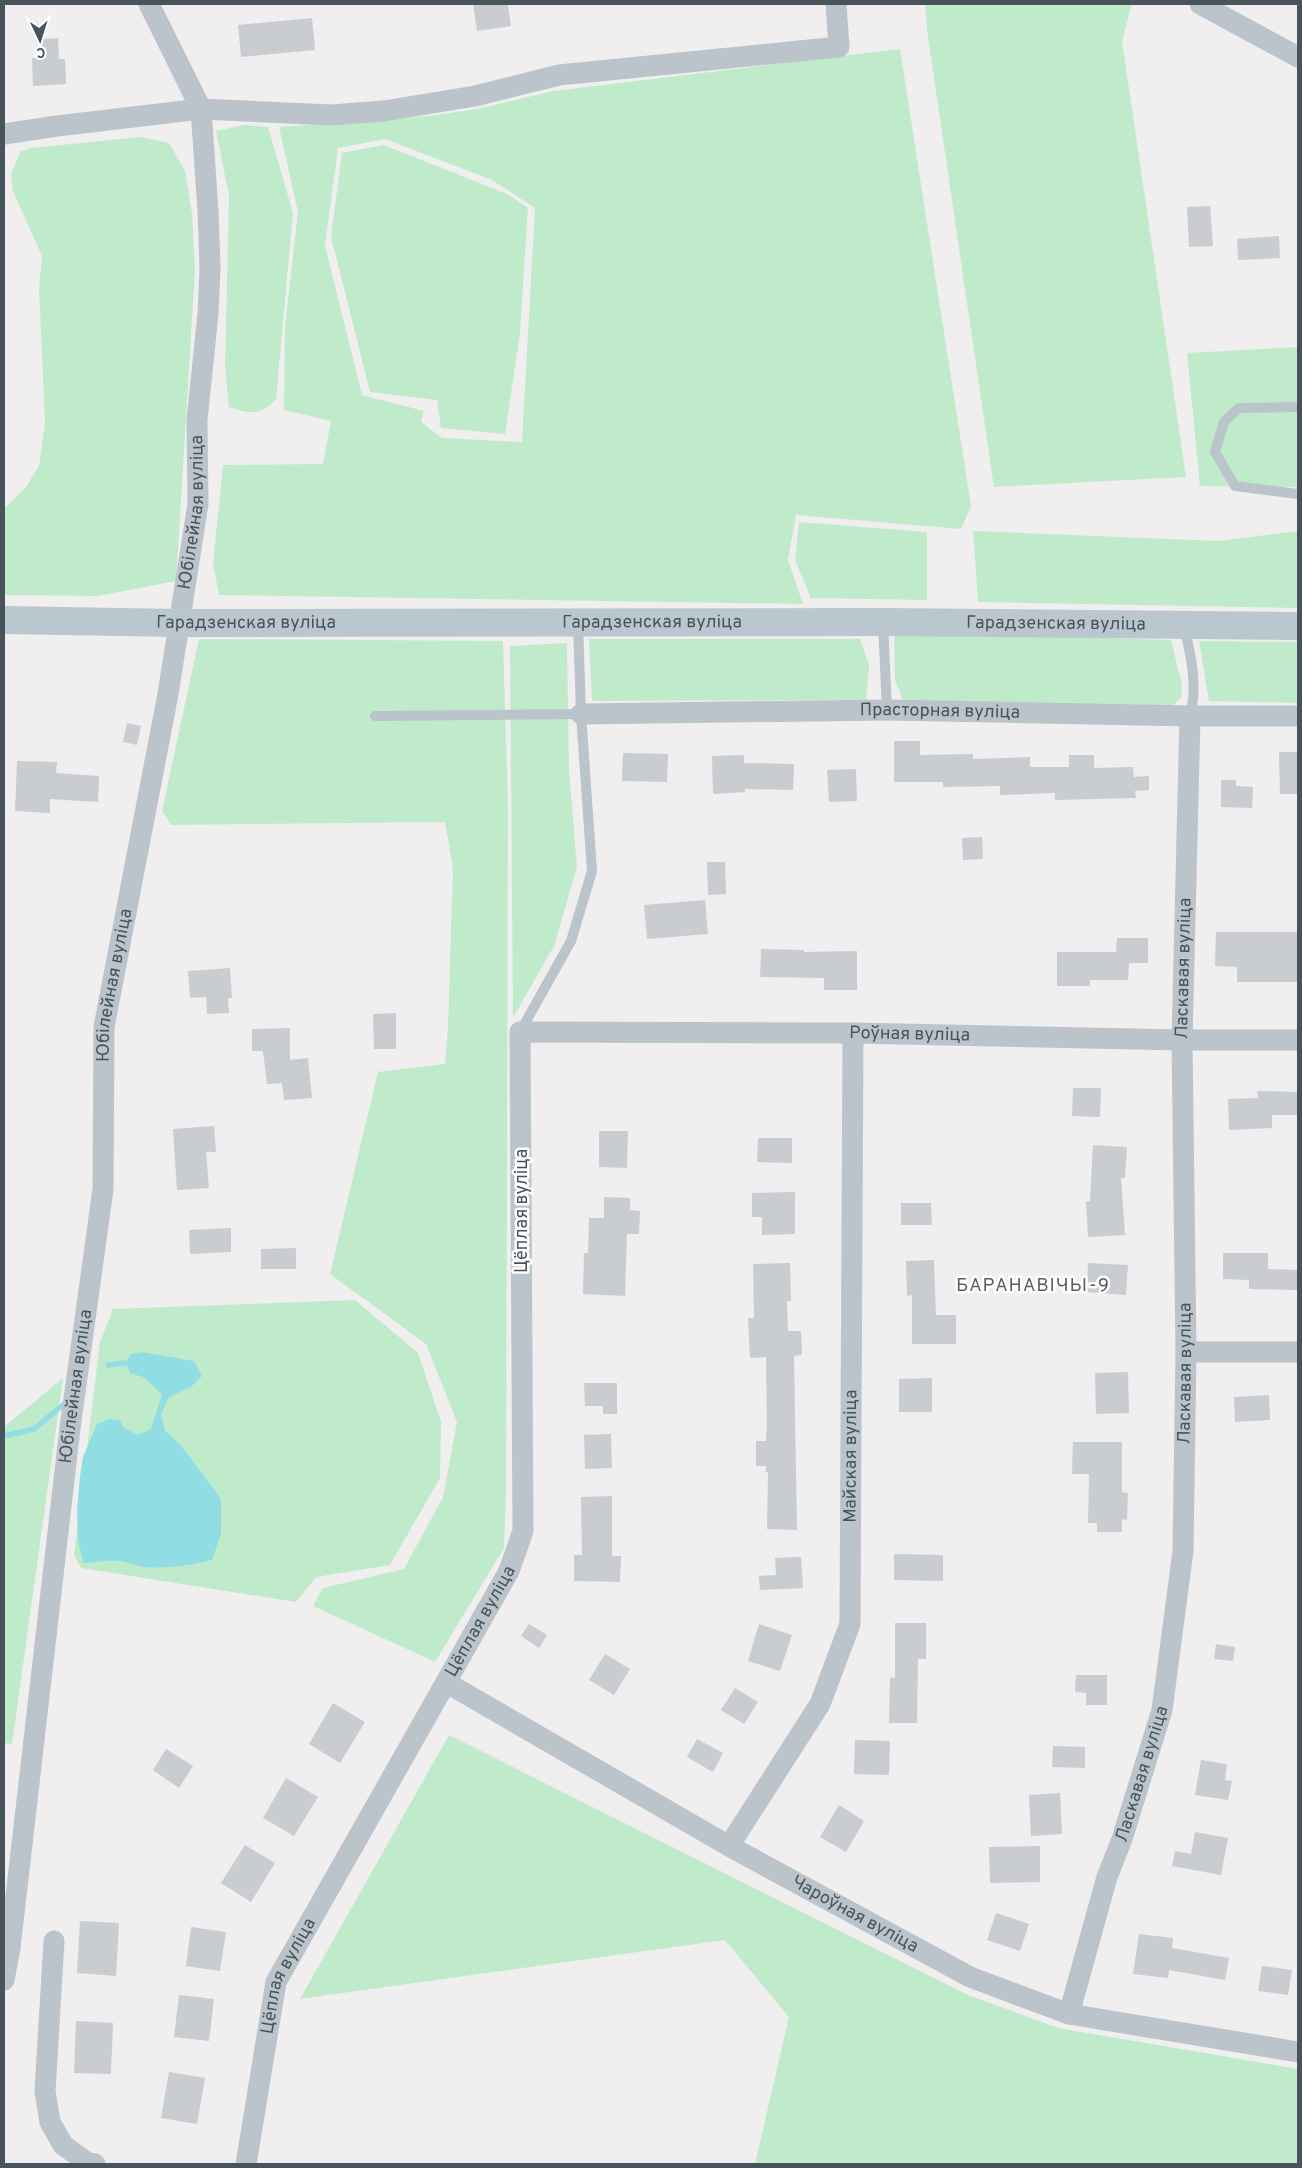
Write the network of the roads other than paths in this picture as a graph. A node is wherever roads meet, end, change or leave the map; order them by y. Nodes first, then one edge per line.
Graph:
1 (149, 4) edge
2 (836, 4) edge
3 (1200, 4) edge
4 (1298, 57) edge
5 (201, 109) junction
6 (4, 134) edge
7 (1298, 407) edge
8 (1298, 494) edge
9 (4, 620) edge
10 (578, 622) junction
11 (883, 622) junction
12 (179, 624) junction
13 (1184, 625) junction
14 (1298, 626) edge
15 (886, 710) junction
16 (581, 714) junction
17 (375, 716) dead end
18 (1190, 716) junction
19 (1298, 716) edge
20 (520, 1032) junction
21 (853, 1033) junction
22 (1182, 1040) junction
23 (1298, 1040) edge
24 (1186, 1352) junction
25 (1298, 1352) edge
26 (447, 1683) junction
27 (728, 1846) junction
28 (54, 1942) dead end
29 (4, 1980) edge
30 (1069, 2014) junction
31 (1298, 2052) edge
32 (95, 2164) edge
33 (246, 2164) edge

1 - 5 street, Юбілейная вуліца
2 - 5 street
3 - 4 street
5 - 6 street
5 - 12 street, Юбілейная вуліца
7 - 8 lane
9 - 12 main road, Гарадзенская вуліца
10 - 11 main road, Гарадзенская вуліца
10 - 12 main road, Гарадзенская вуліца
10 - 16 lane
11 - 13 main road, Гарадзенская вуліца
11 - 15 lane
12 - 29 street, Юбілейная вуліца
13 - 14 main road, Гарадзенская вуліца
13 - 18 lane
15 - 16 street, Прасторная вуліца
15 - 18 street, Прасторная вуліца
16 - 17 lane
16 - 20 lane
18 - 19 street, Прасторная вуліца
18 - 22 street, Ласкавая вуліца
20 - 21 street, Роўная вуліца
20 - 26 street, Цёплая вуліца
21 - 22 street, Роўная вуліца
21 - 27 street, Майская вуліца
22 - 23 street, Роўная вуліца
22 - 24 street, Ласкавая вуліца
24 - 25 street
24 - 30 street, Ласкавая вуліца
26 - 27 street, Чароўная вуліца
26 - 33 street, Цёплая вуліца
27 - 30 street, Чароўная вуліца
28 - 32 street
30 - 31 street, Чароўная вуліца

